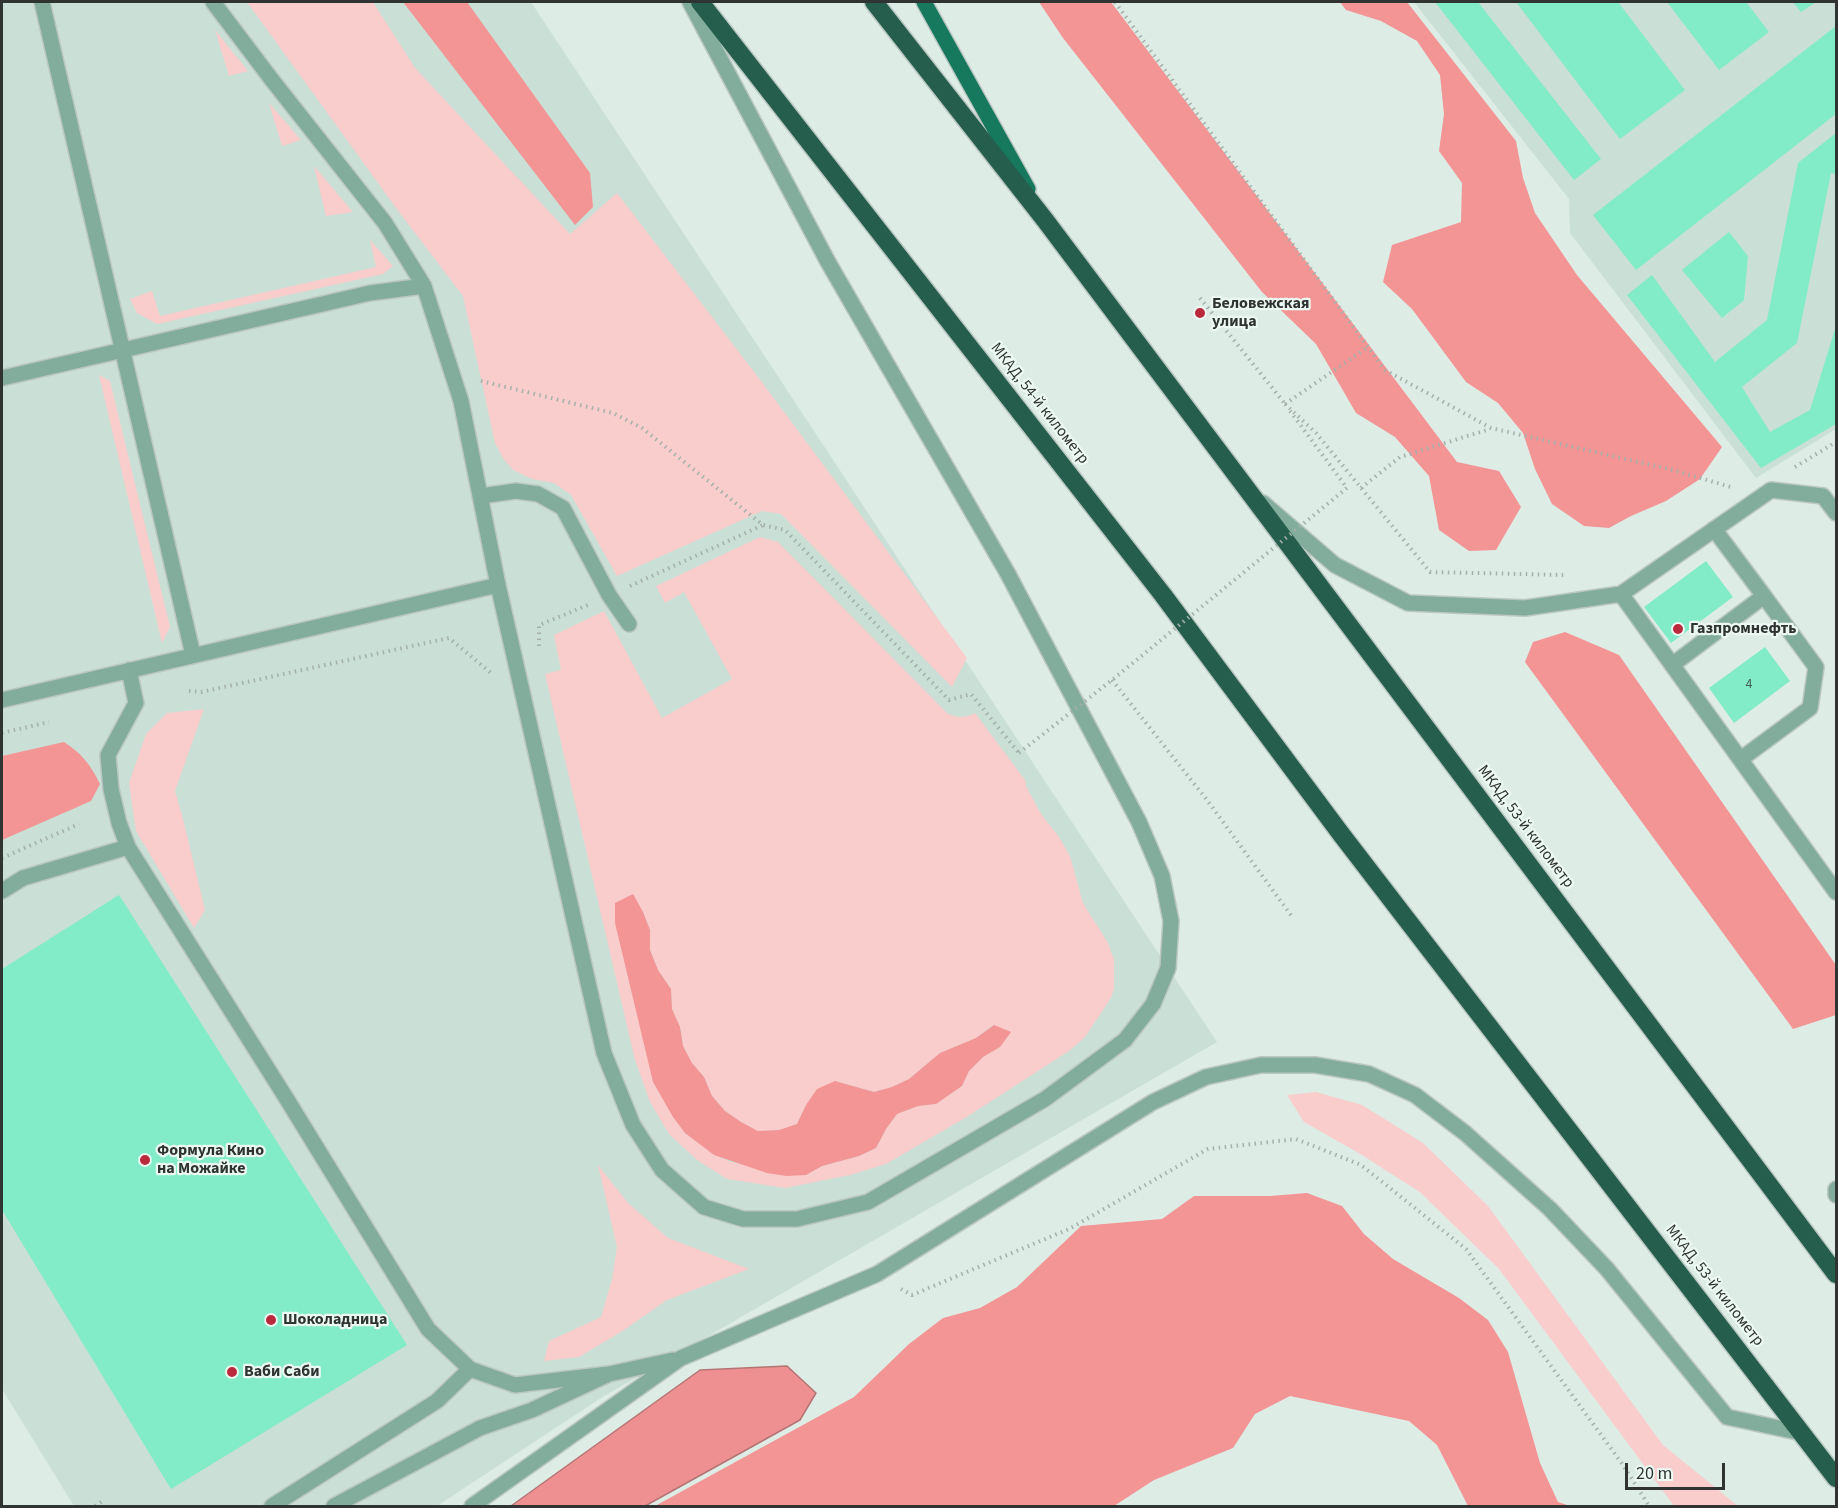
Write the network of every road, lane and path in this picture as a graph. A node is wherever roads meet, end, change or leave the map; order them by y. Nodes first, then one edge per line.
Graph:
1 (42, 2) edge
2 (213, 2) edge
3 (690, 2) edge
4 (700, 2) edge
5 (874, 2) edge
6 (924, 2) edge
7 (1115, 2) edge
8 (1045, 220) junction
9 (424, 286) junction
10 (1200, 298) dead end
11 (1368, 347) junction
12 (123, 350) junction
13 (2, 378) edge
14 (456, 382) junction
15 (1285, 404) junction
16 (1491, 428) junction
17 (1836, 442) edge
18 (1790, 471) dead end
19 (1361, 488) junction
20 (1248, 490) junction
21 (1742, 490) dead end
22 (481, 496) junction
23 (1836, 513) edge
24 (763, 525) junction
25 (1714, 529) junction
26 (1570, 575) dead end
27 (498, 585) junction
28 (1621, 594) junction
29 (609, 595) junction
30 (1764, 596) junction
31 (629, 624) dead end
32 (539, 652) dead end
33 (193, 655) junction
34 (1672, 665) junction
35 (129, 670) junction
36 (491, 673) dead end
37 (1112, 680) junction
38 (189, 690) dead end
39 (2, 700) edge
40 (49, 722) dead end
41 (2, 733) edge
42 (1741, 759) junction
43 (79, 824) dead end
44 (1341, 834) joint
45 (128, 847) junction
46 (2, 858) edge
47 (2, 891) edge
48 (1836, 892) edge
49 (1293, 918) dead end
50 (1836, 1189) edge
51 (1836, 1195) edge
52 (877, 1274) junction
53 (1836, 1274) edge
54 (681, 1358) junction
55 (470, 1369) junction
56 (609, 1374) junction
57 (1802, 1433) junction
58 (1836, 1478) edge
59 (104, 1500) dead end
60 (95, 1506) edge
61 (272, 1506) edge
62 (334, 1506) edge
63 (472, 1506) edge
64 (1649, 1506) edge

1 - 12 lane
2 - 9 lane
3 - 27 lane
4 - 44 highway, МКАД, 54-й километр
5 - 8 highway
6 - 8 main road
7 - 11 path
8 - 20 highway, МКАД, 53-й километр
9 - 12 lane
9 - 14 lane
10 - 15 path
11 - 15 path
11 - 16 path
12 - 13 lane
12 - 33 lane
14 - 22 lane
14 - 24 path
15 - 19 path
15 - 37 path, bridge
16 - 19 path
16 - 21 path
17 - 18 path
19 - 26 path
20 - 28 lane
20 - 53 highway, МКАД, 53-й километр
22 - 27 lane
22 - 29 lane
23 - 25 lane
24 - 29 path
24 - 37 path, bridge
25 - 28 lane
25 - 30 lane
27 - 33 lane
28 - 34 lane
29 - 31 lane
29 - 32 path
30 - 34 lane
30 - 42 lane
33 - 35 lane
34 - 42 lane
35 - 39 lane
35 - 45 lane
36 - 38 path
37 - 49 path
40 - 41 path
42 - 48 lane
43 - 46 path
44 - 57 highway, МКАД, 53-й километр
45 - 47 lane
45 - 55 lane
50 - 51 lane
52 - 54 lane
52 - 57 lane
52 - 64 path
54 - 56 lane
54 - 63 lane
55 - 56 lane
55 - 61 lane
56 - 62 lane
57 - 58 highway, МКАД, 53-й километр
59 - 60 path

